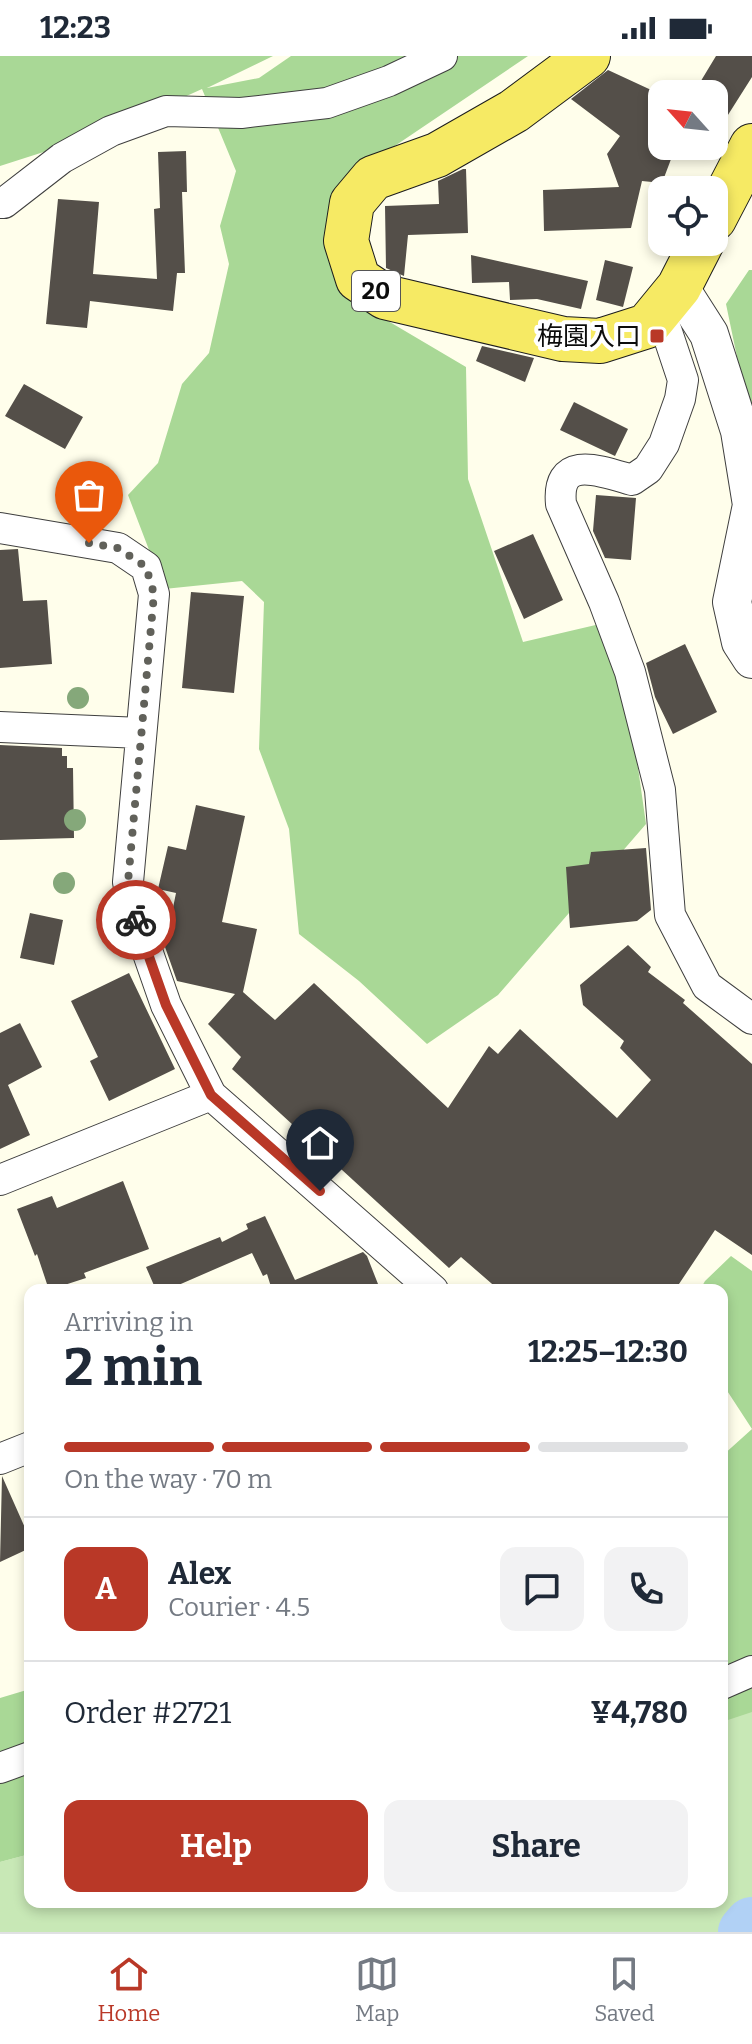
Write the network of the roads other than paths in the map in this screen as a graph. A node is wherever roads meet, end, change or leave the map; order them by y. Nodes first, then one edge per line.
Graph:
1 (442, 56) edge
2 (588, 56) edge
3 (752, 146) edge
4 (728, 192) edge
5 (0, 203) edge
6 (694, 256) edge
7 (669, 299) junction
8 (0, 528) edge
9 (752, 659) edge
10 (0, 727) edge
11 (141, 733) junction
12 (752, 1019) edge
13 (211, 1095) junction
14 (0, 1180) edge
15 (422, 1284) edge
16 (24, 1449) edge
17 (0, 1459) edge
18 (752, 1671) edge
19 (728, 1681) edge
20 (24, 1759) edge
21 (0, 1768) edge

1 - 5 street
2 - 7 main road, 20
3 - 4 main road
6 - 7 main road, 20
7 - 9 street
7 - 12 street
8 - 11 street
10 - 11 street
11 - 13 street
13 - 14 street
13 - 15 street
16 - 17 street
18 - 19 street
20 - 21 street

